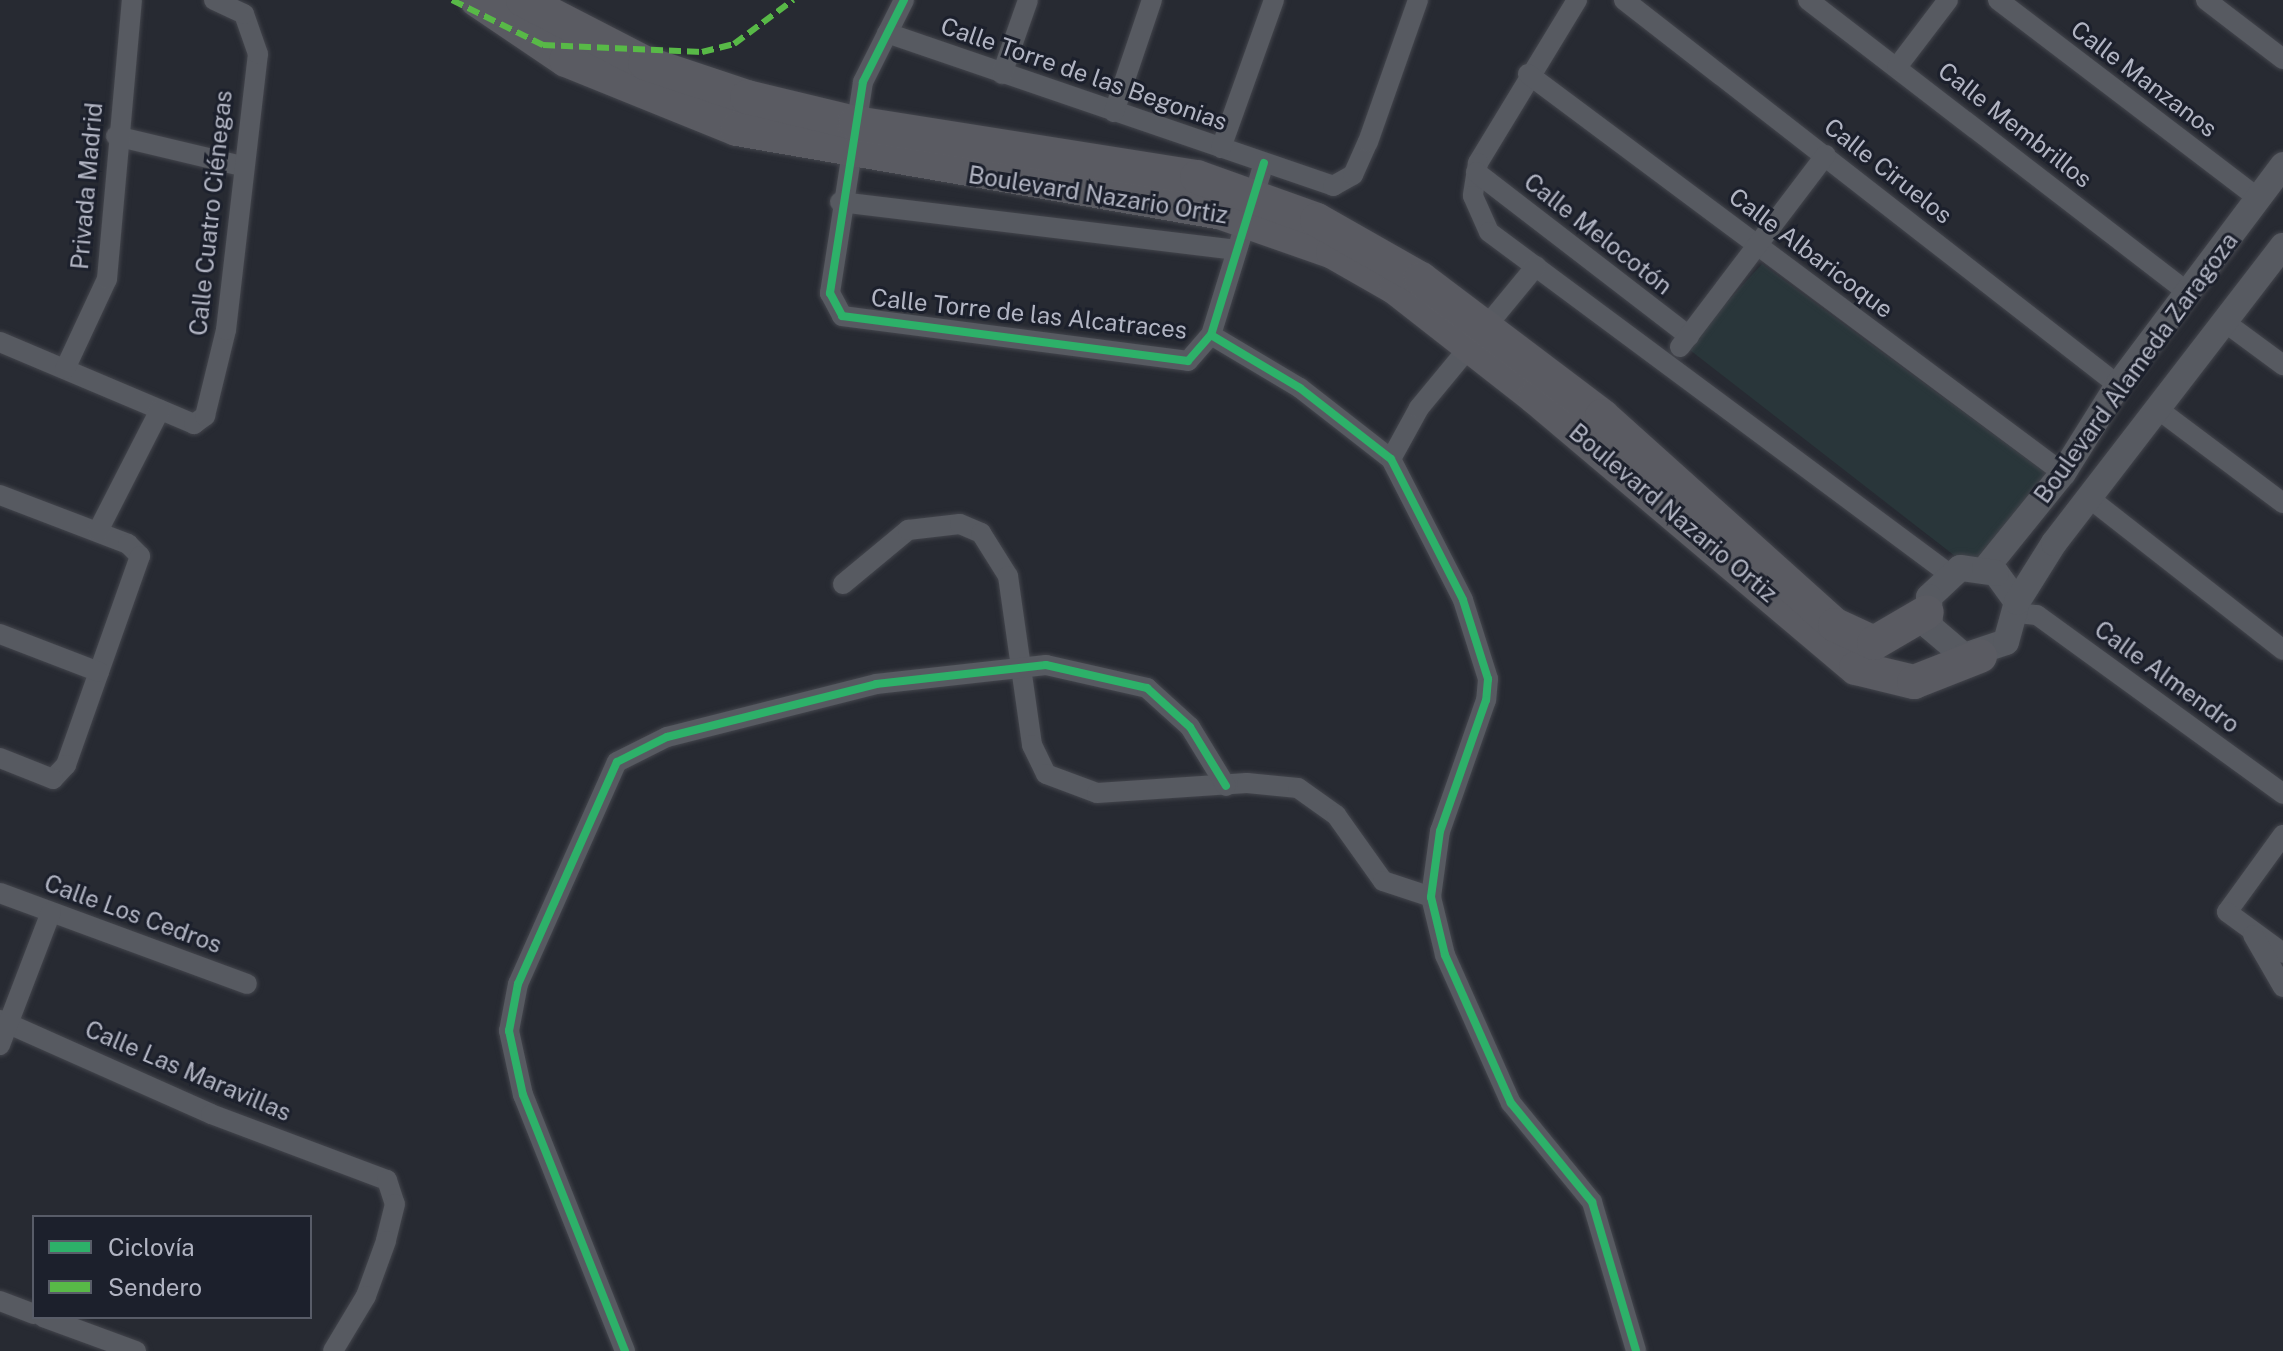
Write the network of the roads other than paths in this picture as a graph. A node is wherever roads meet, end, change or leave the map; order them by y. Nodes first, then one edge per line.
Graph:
1 (132, 0) edge
2 (214, 0) edge
3 (477, 0) edge
4 (523, 0) edge
5 (904, 0) edge
6 (1028, 0) edge
7 (1152, 0) edge
8 (1274, 0) edge
9 (1418, 0) edge
10 (1577, 0) edge
11 (1624, 0) edge
12 (1808, 0) edge
13 (1948, 0) edge
14 (1998, 0) edge
15 (2206, 0) edge
16 (887, 33) junction
17 (2283, 59) edge
18 (1897, 67) junction
19 (1002, 74) junction
20 (1528, 74) junction
21 (1114, 112) junction
22 (116, 136) junction
23 (852, 138) junction
24 (1221, 148) junction
25 (1826, 155) junction
26 (2283, 165) edge
27 (242, 166) junction
28 (1476, 172) junction
29 (2259, 199) junction
30 (840, 202) junction
31 (1249, 207) junction
32 (1758, 246) junction
33 (2283, 246) edge
34 (1536, 266) junction
35 (2189, 293) junction
36 (2226, 323) junction
37 (1211, 335) junction
38 (1689, 336) junction
39 (1480, 338) junction
40 (0, 342) edge
41 (1670, 359) junction
42 (2283, 365) edge
43 (65, 369) junction
44 (2118, 385) junction
45 (2159, 410) junction
46 (167, 411) junction
47 (1391, 459) junction
48 (2063, 473) junction
49 (0, 495) edge
50 (2088, 497) junction
51 (2283, 503) edge
52 (98, 531) junction
53 (1986, 568) junction
54 (1948, 573) junction
55 (843, 584) dead end
56 (2017, 608) junction
57 (1927, 612) junction
58 (0, 634) edge
59 (2283, 650) edge
60 (1980, 656) junction
61 (1024, 669) junction
62 (99, 672) junction
63 (0, 758) edge
64 (1226, 786) junction
65 (2283, 794) edge
66 (2283, 835) edge
67 (0, 893) edge
68 (1431, 897) junction
69 (51, 912) junction
70 (2249, 928) junction
71 (2283, 953) edge
72 (247, 984) dead end
73 (2283, 987) edge
74 (4, 1022) edge
75 (0, 1045) edge
76 (0, 1301) edge
77 (32, 1313) edge
78 (48, 1319) edge
79 (136, 1351) edge
80 (333, 1351) edge
81 (625, 1351) edge
82 (1636, 1351) edge

1 - 22 street, Privada Madrid
2 - 27 street, Calle Cuatro Ciénegas
3 - 23 main road, Boulevard Nazario Ortiz
4 - 23 main road, Boulevard Nazario Ortiz
5 - 16 street
6 - 19 street
7 - 21 street
8 - 24 street
9 - 31 street
10 - 20 street
11 - 25 street, Calle Ciruelos
12 - 18 street, Calle Membrillos
13 - 18 street
14 - 29 street, Calle Manzanos
15 - 17 street
16 - 19 street, Calle Torre de las Begonias
16 - 23 street
18 - 35 street, Calle Membrillos
19 - 21 street, Calle Torre de las Begonias
20 - 28 street
20 - 32 street, Calle Albaricoque
21 - 24 street, Calle Torre de las Begonias
22 - 27 street
22 - 43 street, Privada Madrid
23 - 30 street
23 - 31 main road, Boulevard Nazario Ortiz
24 - 31 street, Calle Torre de las Begonias
25 - 32 street
25 - 44 street, Calle Ciruelos
26 - 29 street, Boulevard Alameda Zaragoza
27 - 46 street, Calle Cuatro Ciénegas
28 - 34 street
28 - 38 street, Calle Melocotón
29 - 35 street, Boulevard Alameda Zaragoza
30 - 31 street
30 - 37 street, Calle Torre de las Alcatraces
31 - 37 street
31 - 39 main road, Boulevard Nazario Ortiz
32 - 38 street
32 - 48 street, Calle Albaricoque
33 - 36 street, Boulevard Alameda Zaragoza
34 - 39 street
34 - 41 street
35 - 44 street, Boulevard Alameda Zaragoza
36 - 42 street
36 - 45 street, Boulevard Alameda Zaragoza
37 - 47 street
38 - 41 street
39 - 47 street
39 - 57 main road, Boulevard Nazario Ortiz
39 - 60 main road, Boulevard Nazario Ortiz
40 - 43 street
41 - 54 street
43 - 46 street
44 - 48 street, Boulevard Alameda Zaragoza
45 - 50 street, Boulevard Alameda Zaragoza
45 - 51 street
46 - 52 street
47 - 68 street
48 - 53 street, Boulevard Alameda Zaragoza
49 - 52 street
50 - 56 street, Boulevard Alameda Zaragoza
50 - 59 street
52 - 62 street
53 - 54 street
53 - 56 street
54 - 57 street
55 - 61 street
56 - 60 street, Boulevard Alameda Zaragoza
56 - 65 street, Calle Almendro
57 - 60 street
58 - 62 street
61 - 64 street
61 - 64 street
61 - 81 street
62 - 63 street
64 - 68 street
66 - 70 street
67 - 69 street, Calle Los Cedros
68 - 82 street
69 - 72 street, Calle Los Cedros
69 - 74 street
70 - 71 street
70 - 73 street
74 - 75 street
74 - 80 street, Calle Las Maravillas
76 - 77 street
78 - 79 street

